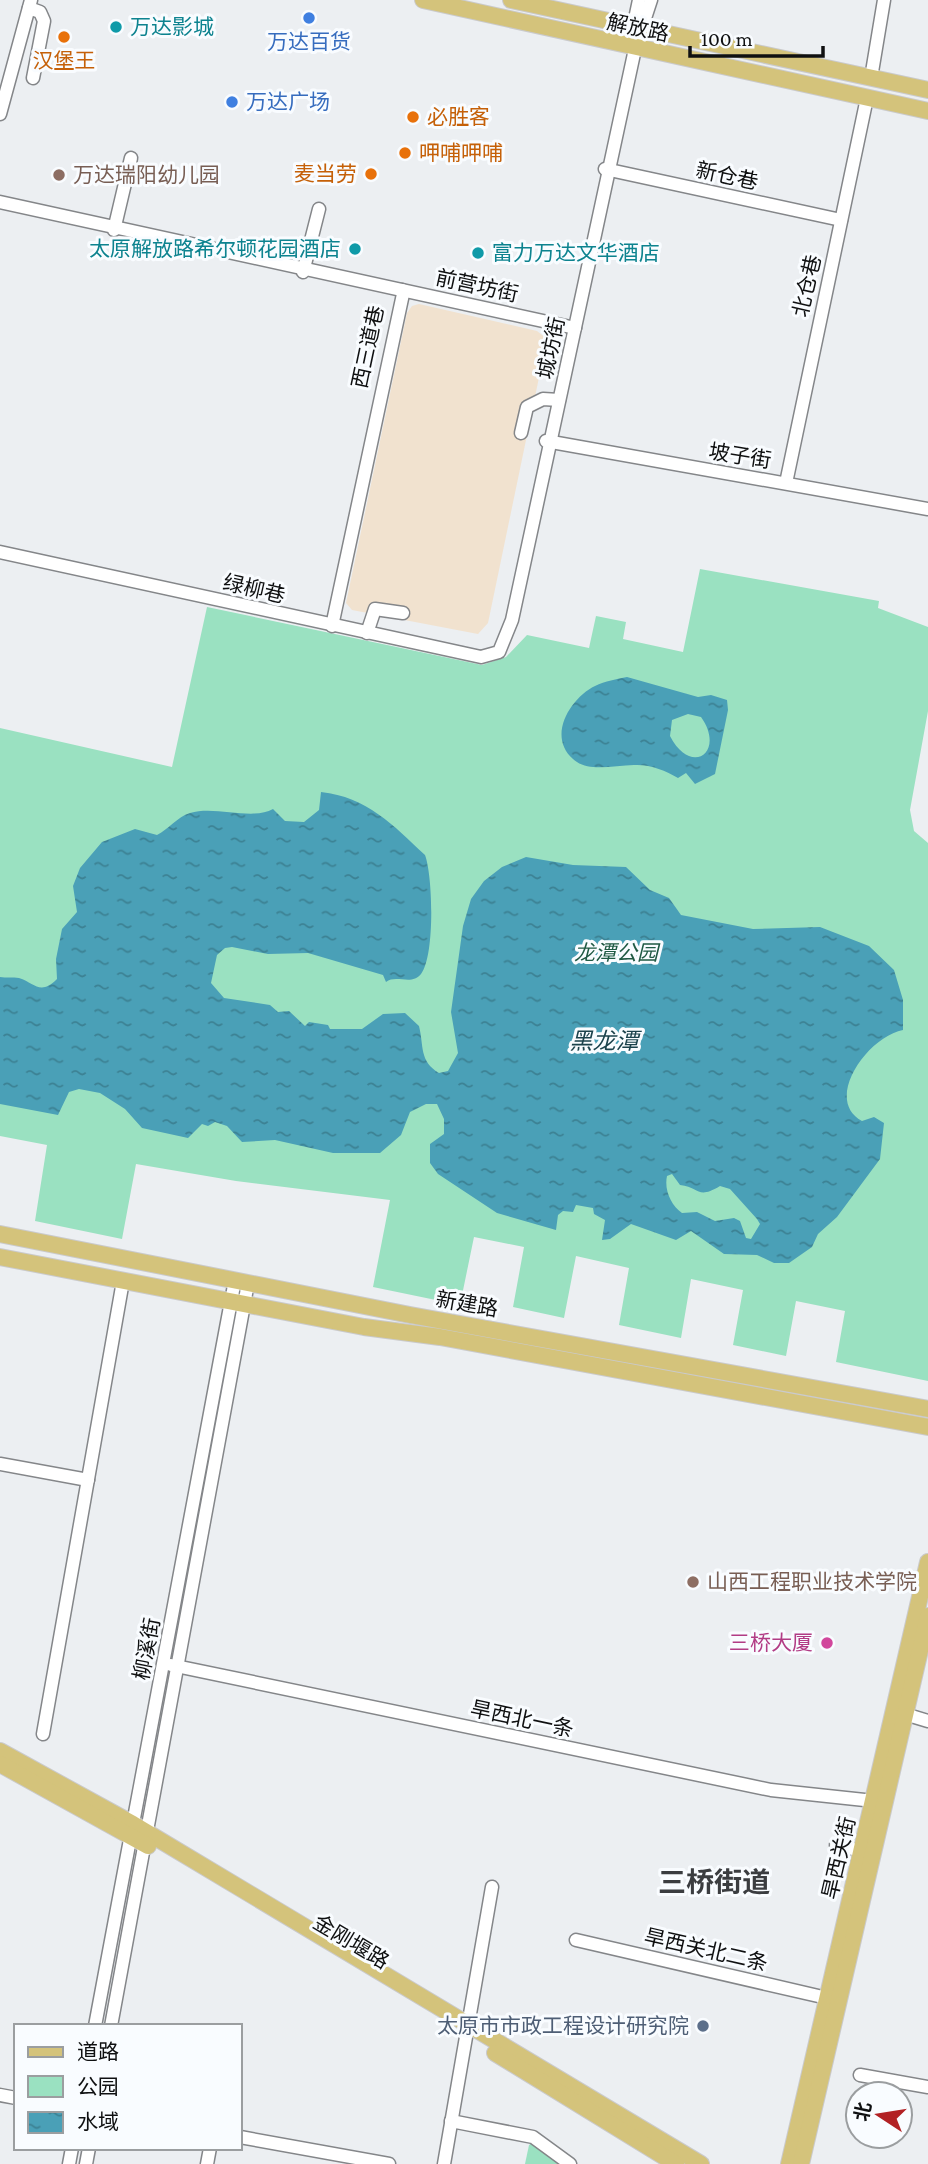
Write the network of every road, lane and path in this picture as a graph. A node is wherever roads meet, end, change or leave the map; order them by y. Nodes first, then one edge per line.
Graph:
1 (423, 0) edge
2 (511, 0) edge
3 (639, 0) edge
4 (651, 0) edge
5 (884, 0) edge
6 (30, 4) edge
7 (638, 26) junction
8 (632, 49) junction
9 (33, 78) dead end
10 (871, 78) junction
11 (928, 90) edge
12 (867, 98) junction
13 (928, 111) edge
14 (0, 114) edge
15 (131, 158) dead end
16 (607, 169) junction
17 (0, 204) edge
18 (319, 209) dead end
19 (841, 220) junction
20 (114, 228) junction
21 (304, 270) junction
22 (401, 292) junction
23 (572, 328) junction
24 (557, 400) junction
25 (521, 433) dead end
26 (549, 439) junction
27 (787, 480) junction
28 (928, 507) edge
29 (0, 546) edge
30 (0, 552) edge
31 (403, 613) dead end
32 (331, 622) junction
33 (368, 630) junction
34 (496, 651) joint
35 (0, 1234) edge
36 (0, 1258) edge
37 (123, 1281) junction
38 (242, 1281) junction
39 (237, 1303) junction
40 (928, 1409) edge
41 (928, 1427) edge
42 (0, 1464) edge
43 (88, 1480) junction
44 (928, 1562) edge
45 (928, 1616) edge
46 (170, 1665) junction
47 (900, 1713) junction
48 (928, 1721) edge
49 (43, 1734) dead end
50 (0, 1751) edge
51 (0, 1764) edge
52 (874, 1801) junction
53 (138, 1834) junction
54 (836, 1845) dead end
55 (868, 1853) junction
56 (492, 1886) dead end
57 (576, 1940) dead end
58 (827, 1998) junction
59 (95, 2024) edge
60 (111, 2024) edge
61 (467, 2029) junction
62 (860, 2075) dead end
63 (928, 2087) edge
64 (451, 2121) junction
65 (242, 2137) edge
66 (389, 2164) edge
67 (444, 2164) edge
68 (569, 2164) edge
69 (676, 2164) edge
70 (701, 2164) edge
71 (789, 2164) edge
72 (801, 2164) edge

1 - 8 main road, 解放路
2 - 7 main road, 解放路
3 - 7 street
4 - 7 street
5 - 10 street
6 - 9 street
6 - 14 street
7 - 8 street, 城坊街
7 - 10 main road, 解放路
8 - 12 main road, 解放路
8 - 16 street, 城坊街
10 - 11 main road, 解放路
12 - 13 main road, 解放路
12 - 19 street, 北仓巷
15 - 20 street
16 - 19 street, 新仓巷
16 - 23 street, 城坊街
17 - 20 street, 前营坊街
18 - 21 street
19 - 27 street, 北仓巷
20 - 21 street, 前营坊街
21 - 22 street, 前营坊街
22 - 23 street, 前营坊街
22 - 32 street, 西三道巷
23 - 24 street, 城坊街
24 - 25 street
24 - 26 street, 城坊街
26 - 27 street, 坡子街
26 - 34 street, 城坊街
27 - 28 street, 坡子街
29 - 32 street, 绿柳巷
30 - 32 street, 绿柳巷
31 - 33 street
32 - 33 street, 绿柳巷
33 - 34 street, 绿柳巷
35 - 38 main road, 新建路
36 - 37 main road, 新建路
37 - 39 main road, 新建路
37 - 43 street
38 - 39 street, 柳溪街
38 - 40 main road, 新建路
39 - 41 main road, 新建路
39 - 46 street, 柳溪街
42 - 43 street
43 - 49 street
44 - 47 main road, 旱西关街
45 - 47 main road, 旱西关街
46 - 52 street, 旱西北一条
46 - 53 street, 柳溪街
47 - 48 street
47 - 52 main road, 旱西关街
47 - 55 main road, 旱西关街
50 - 53 main road
51 - 53 main road
52 - 55 main road, 旱西关街
53 - 59 street, 柳溪街
53 - 60 street, 柳溪街
53 - 61 main road
54 - 55 street
55 - 58 main road, 旱西关街
55 - 72 main road, 旱西关街
56 - 61 street
57 - 58 street, 旱西关北二条
58 - 71 main road, 旱西关街
61 - 64 street
61 - 69 main road
61 - 70 main road
62 - 63 street
64 - 67 street
64 - 68 street
65 - 66 street

